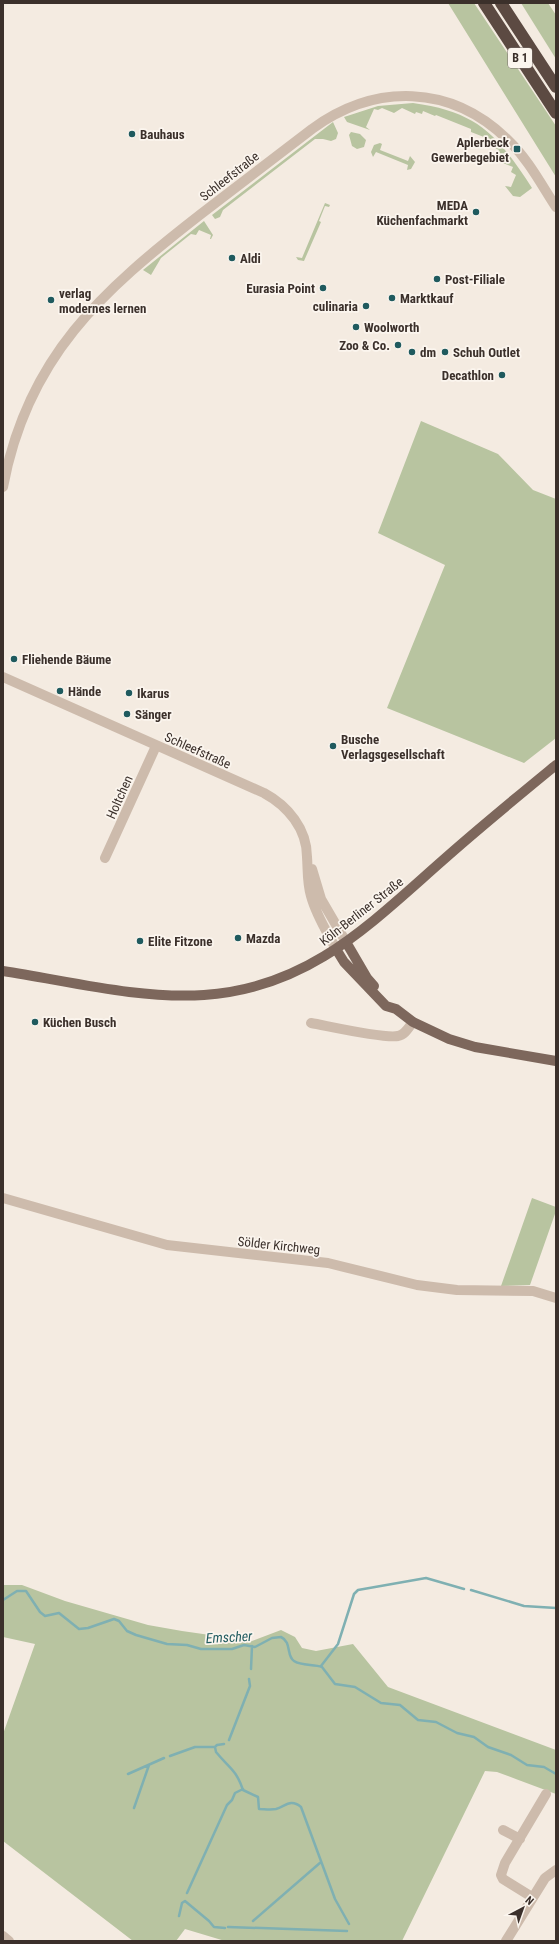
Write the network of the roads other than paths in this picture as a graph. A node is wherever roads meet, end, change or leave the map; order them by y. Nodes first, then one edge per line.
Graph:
1 (484, 3) edge
2 (501, 3) edge
3 (556, 87) edge
4 (556, 113) edge
5 (556, 207) edge
6 (3, 487) edge
7 (3, 677) edge
8 (156, 746) junction
9 (556, 766) edge
10 (105, 858) dead end
11 (308, 858) junction
12 (346, 942) junction
13 (336, 949) junction
14 (3, 971) edge
15 (396, 1010) junction
16 (414, 1022) junction
17 (311, 1023) dead end
18 (556, 1061) edge
19 (3, 1198) edge
20 (556, 1298) edge
21 (546, 1794) dead end
22 (503, 1830) dead end
23 (520, 1839) junction
24 (556, 1870) edge
25 (532, 1897) junction
26 (3, 1936) edge
27 (9, 1941) edge
28 (506, 1941) edge

1 - 4 highway, B 1
2 - 3 highway, B 1
5 - 6 street, Schleefstraße
7 - 8 street, Schleefstraße
8 - 10 street, Holtchen
8 - 11 street, Schleefstraße
9 - 12 main road, Köln-Berliner Straße
11 - 12 street, Schleefstraße
11 - 13 street, Schleefstraße
12 - 13 main road, Köln-Berliner Straße
12 - 15 main road
13 - 14 main road, Köln-Berliner Straße
13 - 15 main road
15 - 16 main road
16 - 17 street
16 - 18 main road
19 - 20 street, Sölder Kirchweg
21 - 23 street
22 - 23 street
23 - 25 street
24 - 25 street
25 - 28 street
26 - 27 street

